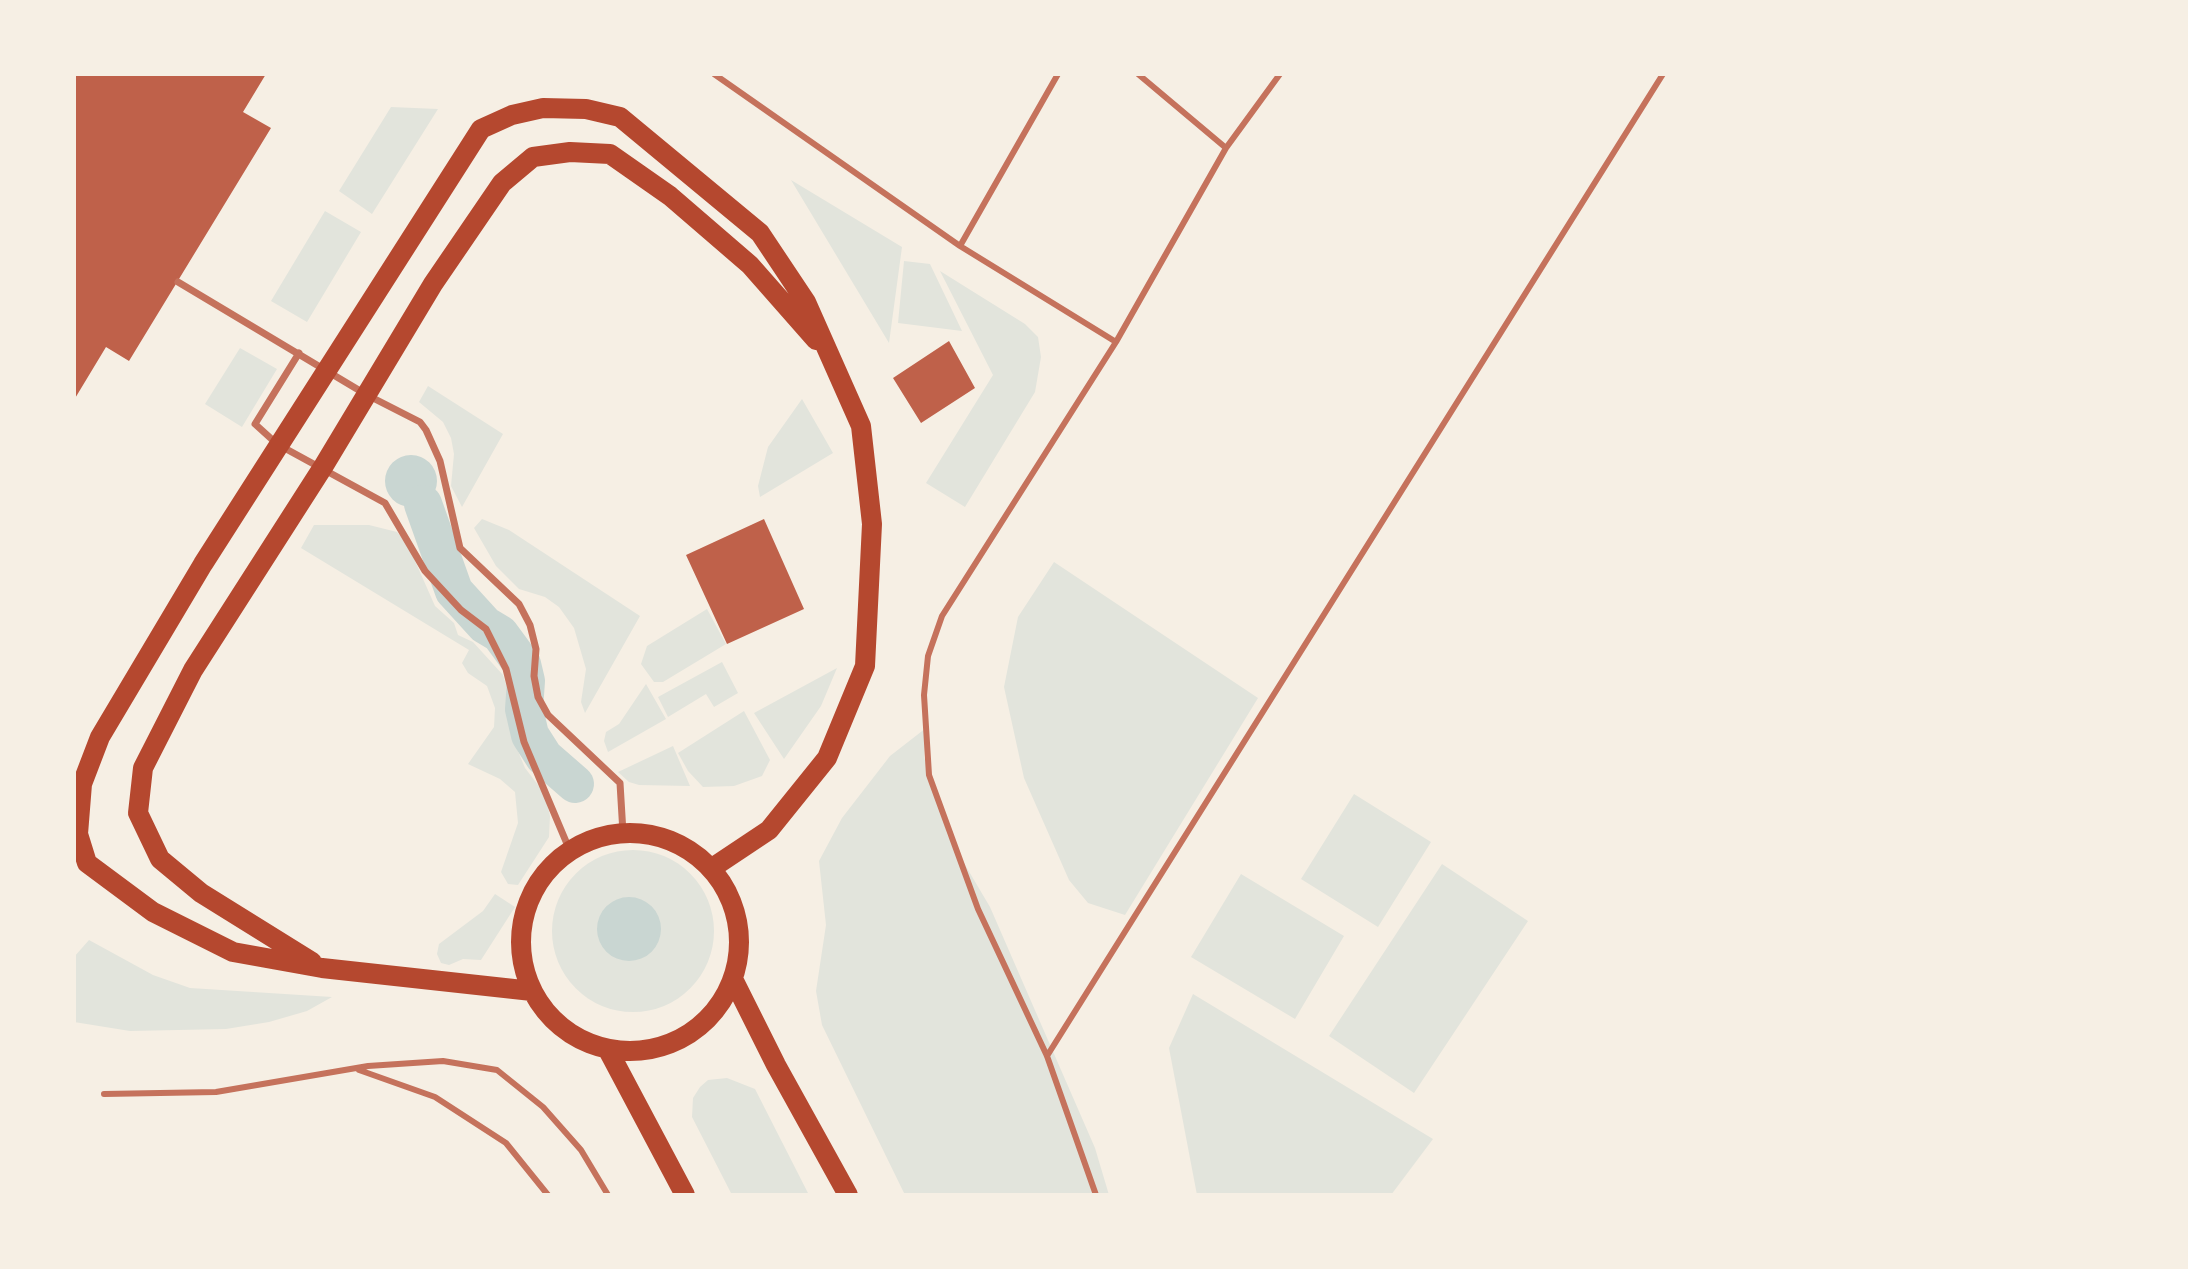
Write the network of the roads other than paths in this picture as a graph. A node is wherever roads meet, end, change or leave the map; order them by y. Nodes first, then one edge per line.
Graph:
1 (714, 74) edge
2 (1058, 74) edge
3 (1138, 74) edge
4 (1280, 74) edge
5 (1663, 74) edge
6 (1226, 148) junction
7 (960, 246) junction
8 (178, 282) dead end
9 (1116, 342) junction
10 (823, 349) junction
11 (299, 353) junction
12 (329, 370) junction
13 (367, 395) junction
14 (277, 444) junction
15 (323, 467) junction
16 (623, 833) junction
17 (570, 851) junction
18 (712, 868) junction
19 (322, 968) junction
20 (733, 979) junction
21 (532, 991) junction
22 (608, 1050) junction
23 (1047, 1056) junction
24 (356, 1069) junction
25 (104, 1094) dead end
26 (548, 1195) edge
27 (608, 1195) edge
28 (685, 1195) edge
29 (848, 1195) edge
30 (1096, 1195) edge

1 - 7 lane
2 - 7 lane
3 - 6 lane
4 - 6 lane
5 - 23 lane
6 - 9 lane
7 - 9 lane
8 - 11 street
9 - 23 lane
10 - 12 main road
10 - 13 main road
10 - 18 main road
11 - 12 street
11 - 14 street
12 - 13 street
12 - 14 main road
13 - 15 main road
13 - 16 street
14 - 15 street
14 - 19 main road
15 - 17 street
15 - 19 main road
16 - 17 main road
16 - 18 main road
17 - 21 main road
18 - 20 main road
19 - 21 main road
20 - 22 main road
20 - 29 main road
21 - 22 main road
22 - 28 main road
23 - 30 lane
24 - 25 lane
24 - 26 lane
24 - 27 lane

